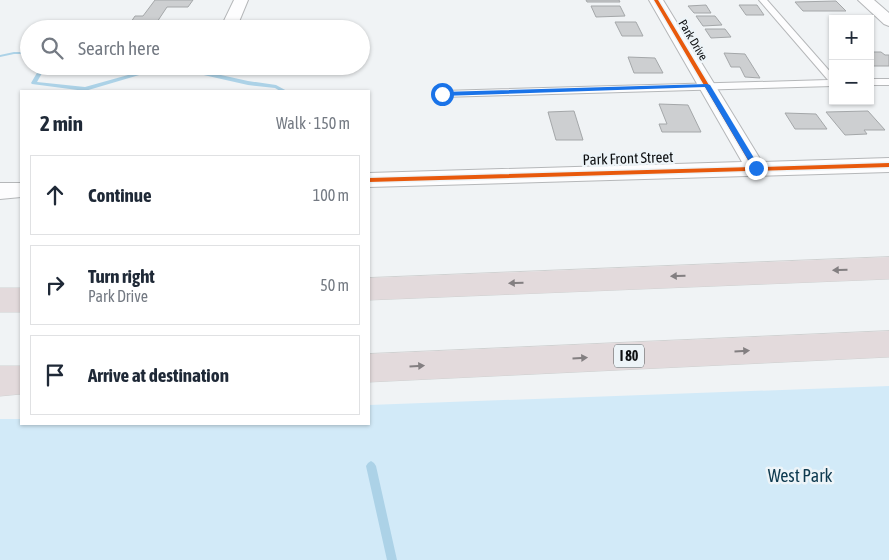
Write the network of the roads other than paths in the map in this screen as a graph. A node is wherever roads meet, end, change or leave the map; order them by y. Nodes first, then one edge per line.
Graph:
1 (241, 0) edge
2 (656, 0) edge
3 (763, 0) edge
4 (865, 0) edge
5 (232, 20) edge
6 (889, 21) edge
7 (829, 77) edge
8 (829, 82) edge
9 (874, 82) edge
10 (889, 82) edge
11 (707, 85) junction
12 (442, 94) dead end
13 (889, 165) edge
14 (756, 168) junction
15 (370, 180) edge
16 (0, 190) edge
17 (20, 190) edge
18 (889, 268) edge
19 (370, 289) edge
20 (0, 300) edge
21 (20, 300) edge
22 (889, 344) edge
23 (370, 368) edge
24 (20, 380) edge
25 (0, 381) edge

1 - 5 street
2 - 11 street, Park Drive
3 - 7 lane
4 - 6 street
8 - 11 lane
9 - 10 lane
11 - 12 lane
11 - 14 street, Park Drive
13 - 14 street, Park Front Street
14 - 15 street, Park Front Street
16 - 17 street
18 -> 19 highway
20 - 21 highway
23 -> 22 highway, I 80
24 - 25 highway

